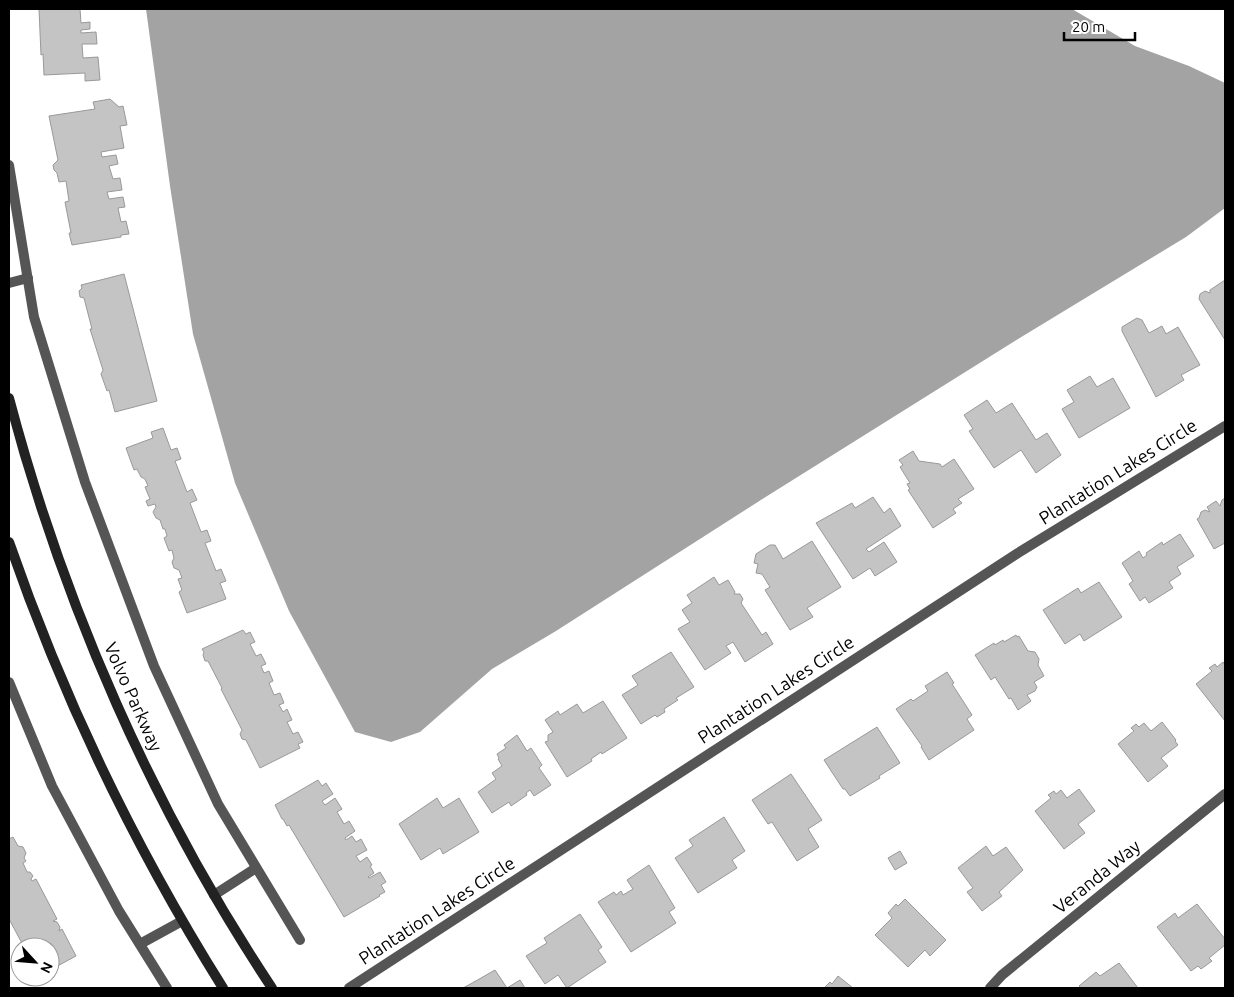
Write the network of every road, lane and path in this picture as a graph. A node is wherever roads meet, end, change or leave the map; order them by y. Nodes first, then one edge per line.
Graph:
1 (9, 165) edge
2 (28, 278) junction
3 (9, 283) edge
4 (9, 398) edge
5 (1225, 426) edge
6 (9, 542) edge
7 (9, 682) edge
8 (1225, 794) edge
9 (256, 868) junction
10 (214, 895) junction
11 (182, 921) junction
12 (300, 940) dead end
13 (140, 944) junction
14 (167, 988) edge
15 (223, 988) edge
16 (272, 988) edge
17 (349, 988) edge
18 (990, 988) edge

1 - 2 street
2 - 3 street
2 - 9 street
4 - 10 main road, Volvo Parkway
5 - 17 street, Plantation Lakes Circle
6 - 11 main road
7 - 13 street
8 - 18 street, Veranda Way
9 - 10 street
9 - 12 street
10 - 16 main road, Volvo Parkway
11 - 13 street
11 - 15 main road
13 - 14 street

